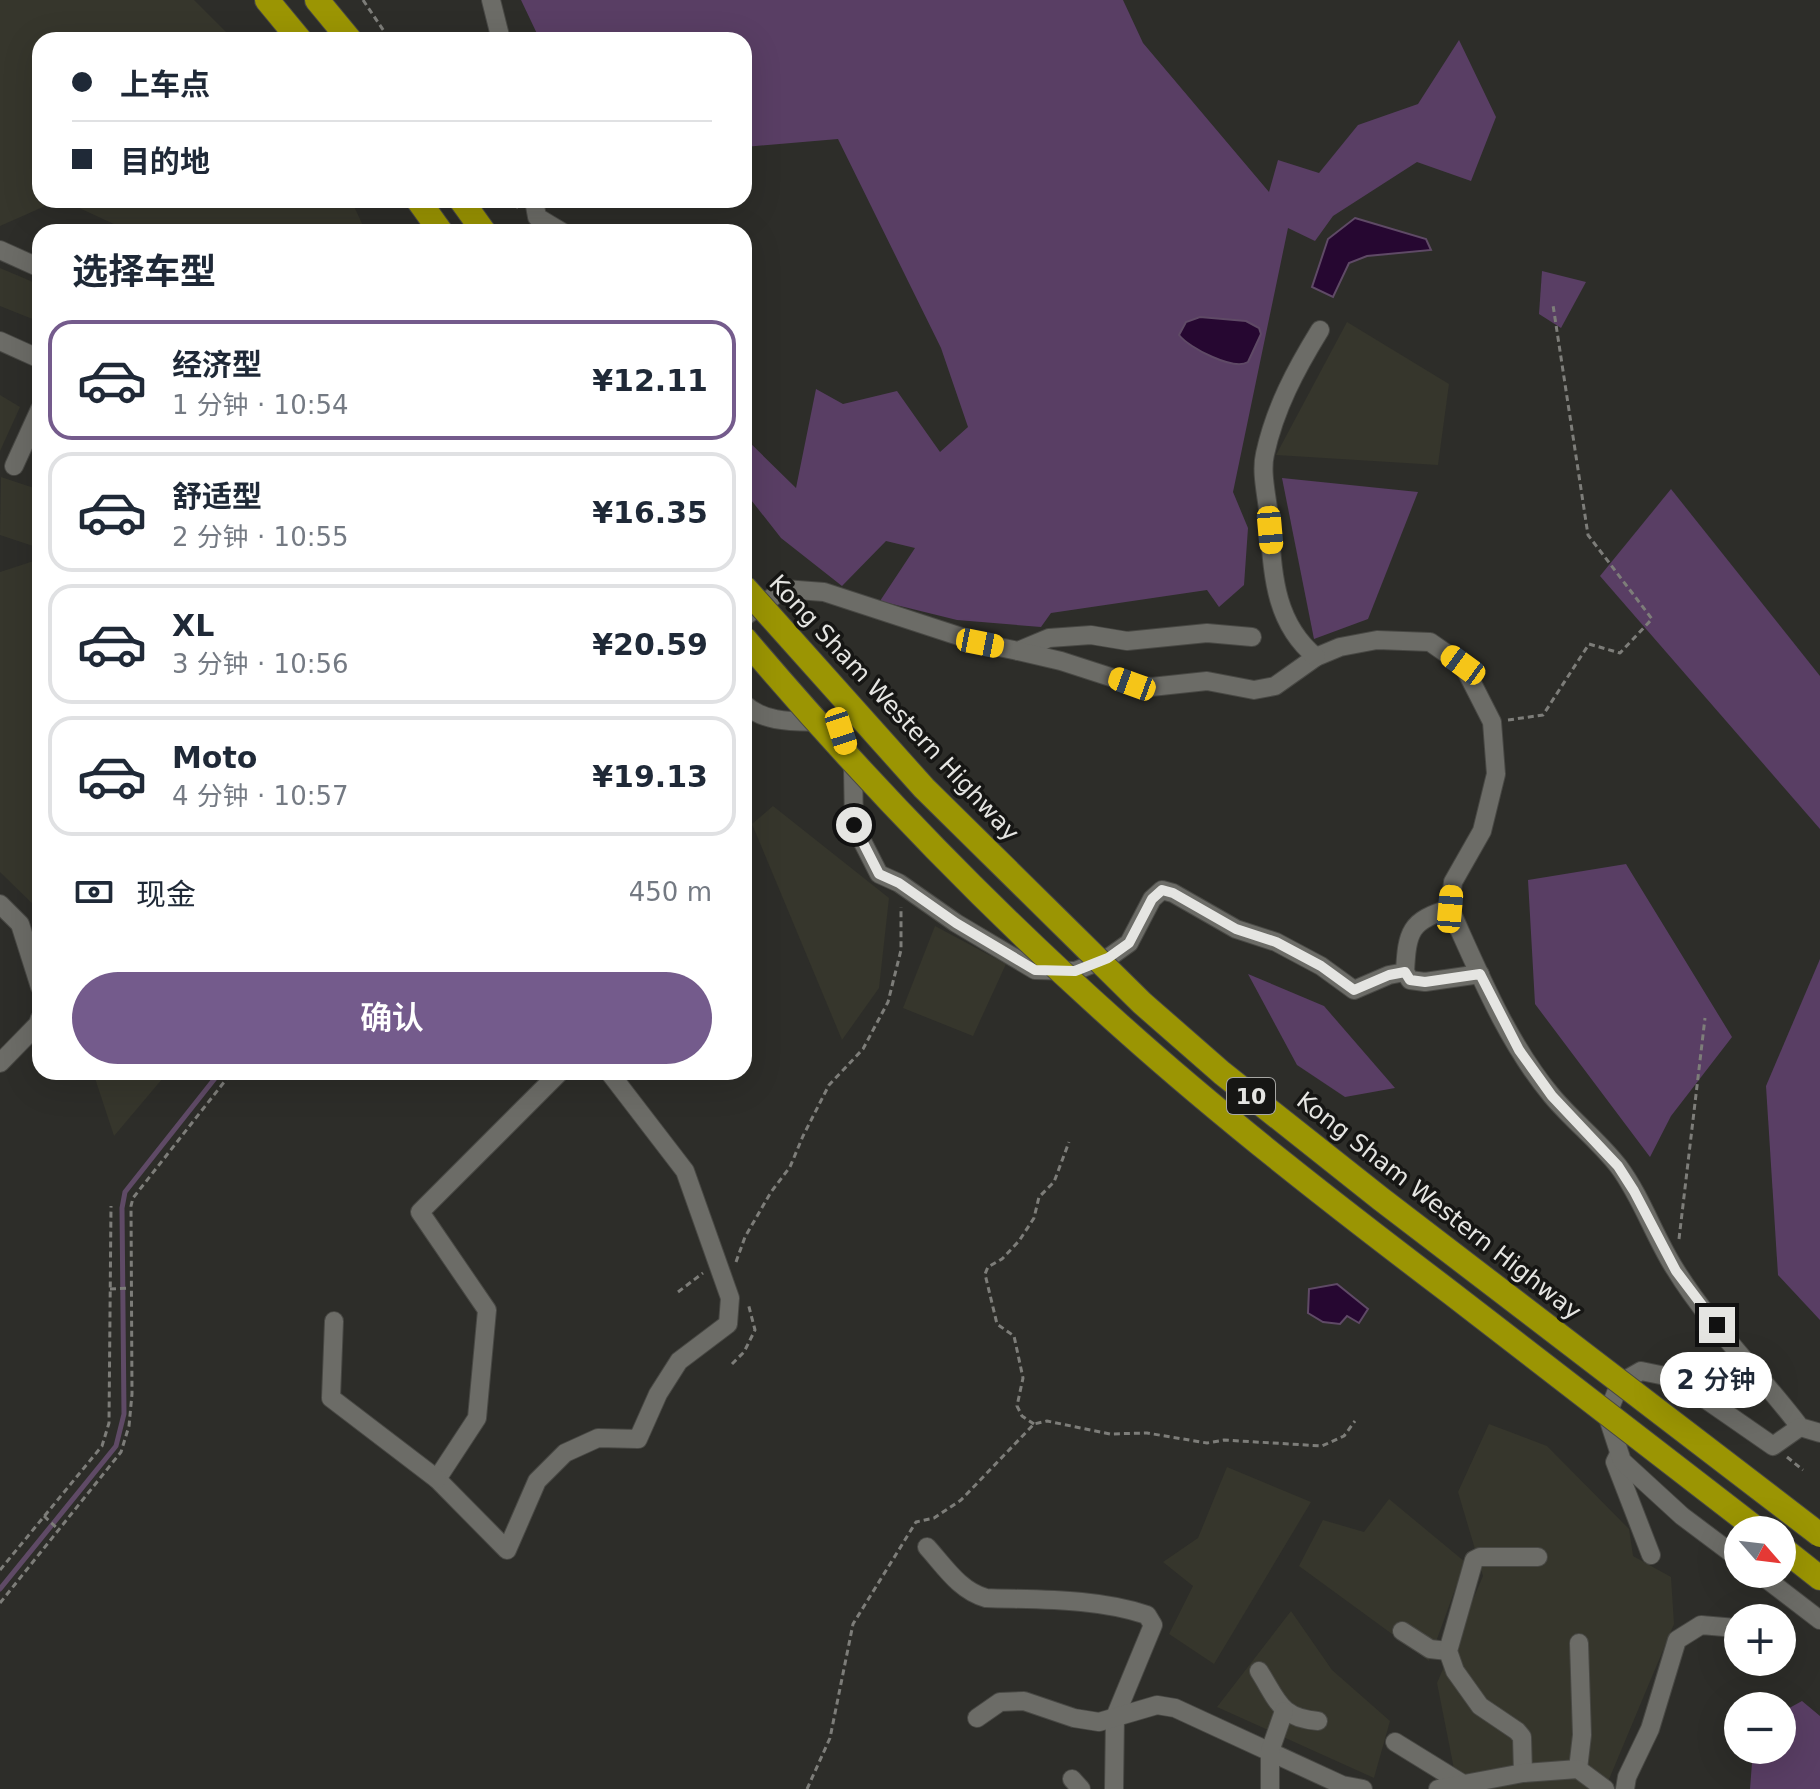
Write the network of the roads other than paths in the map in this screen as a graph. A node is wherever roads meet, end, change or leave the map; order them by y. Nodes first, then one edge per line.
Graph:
1 (317, 0) edge
2 (491, 0) edge
3 (268, 2) edge
4 (293, 32) edge
5 (343, 32) edge
6 (499, 32) edge
7 (535, 208) edge
8 (549, 224) edge
9 (0, 250) edge
10 (32, 264) edge
11 (1320, 330) dead end
12 (0, 341) edge
13 (32, 355) edge
14 (32, 427) edge
15 (14, 466) dead end
16 (752, 596) edge
17 (752, 611) edge
18 (1252, 637) dead end
19 (752, 647) edge
20 (1018, 651) junction
21 (1316, 657) junction
22 (752, 712) edge
23 (0, 904) edge
24 (1450, 909) junction
25 (32, 962) edge
26 (1405, 972) junction
27 (1480, 974) junction
28 (32, 1030) edge
29 (0, 1063) edge
30 (552, 1080) edge
31 (615, 1080) edge
32 (334, 1321) dead end
33 (1800, 1427) junction
34 (1820, 1433) edge
35 (1619, 1453) junction
36 (437, 1479) junction
37 (1740, 1516) edge
38 (1820, 1535) edge
39 (927, 1547) dead end
40 (1724, 1547) edge
41 (1651, 1555) dead end
42 (1538, 1557) dead end
43 (1796, 1559) edge
44 (1820, 1578) edge
45 (1778, 1588) edge
46 (1820, 1620) edge
47 (1724, 1627) edge
48 (1402, 1631) dead end
49 (1579, 1643) dead end
50 (1448, 1651) junction
51 (1259, 1671) dead end
52 (1284, 1711) junction
53 (1115, 1717) junction
54 (977, 1718) dead end
55 (1318, 1721) dead end
56 (1395, 1742) dead end
57 (1270, 1751) junction
58 (1578, 1769) junction
59 (1523, 1773) junction
60 (1463, 1784) junction
61 (1114, 1789) edge
62 (1270, 1789) edge
63 (1363, 1789) edge
64 (1438, 1789) edge
65 (1605, 1789) edge
66 (1625, 1789) edge

1 - 5 highway
2 - 6 street
3 - 4 highway
7 - 8 street
9 - 10 street
11 - 21 street
12 - 13 street
14 - 15 street
16 - 38 highway, Kong Sham Western Highway / 10, bridge
17 - 20 street
18 - 20 street
19 - 37 highway, 10, bridge
20 - 21 street
21 - 24 street
22 - 26 street
23 - 25 street
24 - 26 street
24 - 27 street
26 - 27 street
27 - 33 street
28 - 29 street
30 - 36 street
31 - 36 street
32 - 36 street
33 - 34 street
33 - 35 street
35 - 40 street
35 - 41 street
39 - 53 street
42 - 50 street
43 - 44 highway
45 - 46 street
47 - 66 street
48 - 50 street
49 - 58 street
50 - 59 street
51 - 52 street
52 - 55 street
52 - 57 street
53 - 54 street
53 - 57 street
53 - 61 street
56 - 60 street
57 - 62 street
57 - 63 street
58 - 59 street
58 - 65 street
59 - 60 street
60 - 64 street

